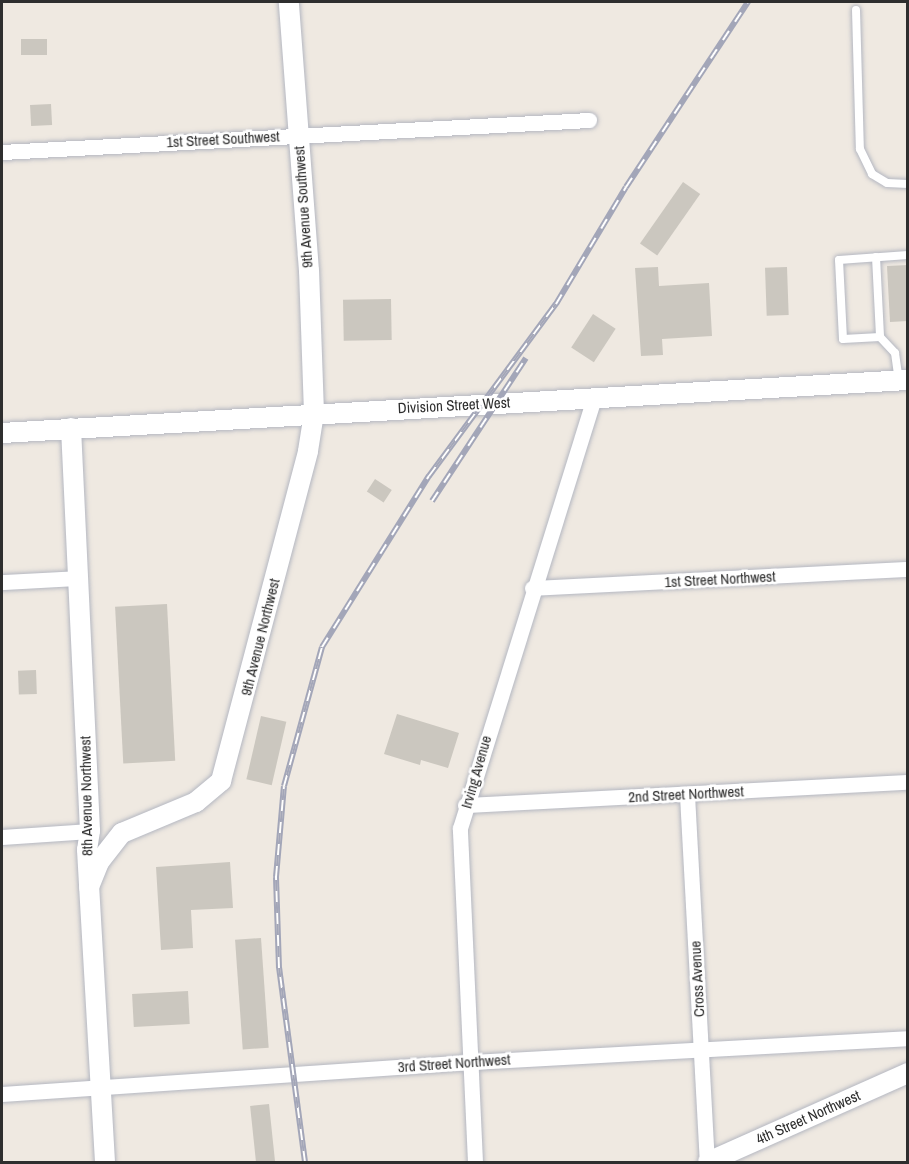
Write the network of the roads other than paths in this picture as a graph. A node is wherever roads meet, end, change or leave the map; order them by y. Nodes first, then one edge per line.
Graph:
1 (290, 2) edge
2 (856, 10) dead end
3 (589, 120) dead end
4 (298, 135) junction
5 (2, 152) edge
6 (908, 184) edge
7 (908, 255) edge
8 (876, 257) junction
9 (880, 337) junction
10 (903, 380) edge
11 (594, 398) junction
12 (314, 413) junction
13 (71, 428) junction
14 (2, 433) edge
15 (908, 569) edge
16 (78, 578) junction
17 (2, 582) edge
18 (532, 588) junction
19 (908, 782) edge
20 (687, 795) junction
21 (465, 805) junction
22 (151, 818) junction
23 (90, 831) junction
24 (2, 837) edge
25 (89, 887) junction
26 (908, 1038) edge
27 (700, 1048) junction
28 (470, 1062) junction
29 (908, 1073) edge
30 (100, 1087) junction
31 (2, 1094) edge
32 (105, 1162) edge
33 (475, 1162) edge
34 (708, 1162) edge

1 - 4 street, 9th Avenue Southwest
2 - 6 lane
3 - 4 street, 1st Street Southwest
4 - 5 street, 1st Street Southwest
4 - 12 street, 9th Avenue Southwest
7 - 8 lane
8 - 9 lane
8 - 9 lane
9 - 10 lane
10 - 11 street, Division Street West
11 - 12 street, Division Street West
11 - 18 street, Irving Avenue
12 - 13 street, Division Street West
12 - 22 street, 9th Avenue Northwest
13 - 14 street, Division Street West
13 - 16 street, 8th Avenue Northwest
15 - 18 street, 1st Street Northwest
16 - 17 street
16 - 23 street, 8th Avenue Northwest
18 - 21 street, Irving Avenue
19 - 20 street, 2nd Street Northwest
20 - 21 street, 2nd Street Northwest
20 - 27 street, Cross Avenue
21 - 28 street, Irving Avenue
22 - 23 street
22 - 25 street
23 - 24 street
23 - 25 street, 8th Avenue Northwest
25 - 30 street, 8th Avenue Northwest
26 - 27 street, 3rd Street Northwest
27 - 28 street, 3rd Street Northwest
27 - 34 street, Cross Avenue
28 - 30 street, 3rd Street Northwest
28 - 33 street, Irving Avenue
29 - 34 street, 4th Street Northwest
30 - 31 street, 3rd Street Northwest
30 - 32 street, 8th Avenue Northwest

